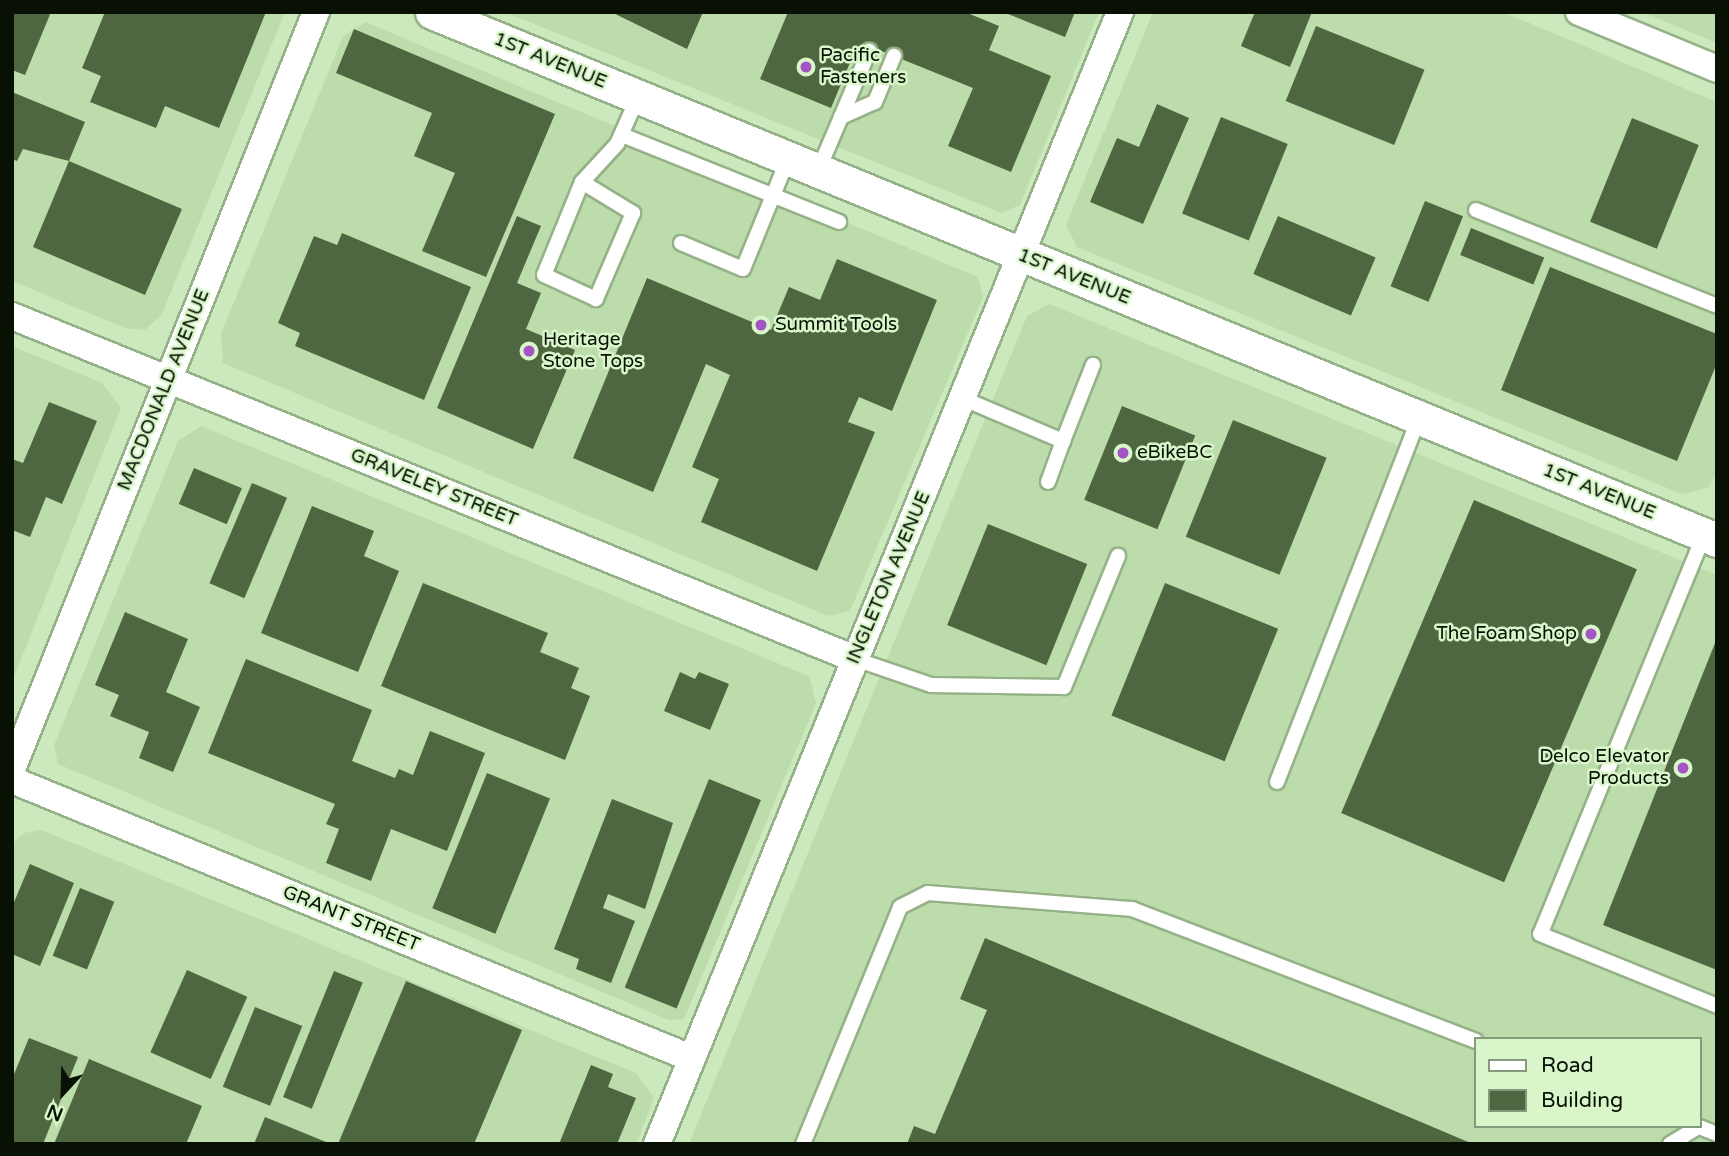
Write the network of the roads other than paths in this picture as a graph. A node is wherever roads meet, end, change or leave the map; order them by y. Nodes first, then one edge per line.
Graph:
1 (316, 12) edge
2 (432, 12) edge
3 (1120, 12) edge
4 (1590, 14) edge
5 (869, 51) dead end
6 (894, 56) dead end
7 (1717, 69) edge
8 (638, 97) junction
9 (841, 117) junction
10 (622, 135) junction
11 (803, 165) junction
12 (582, 182) junction
13 (773, 194) junction
14 (1476, 210) dead end
15 (839, 222) dead end
16 (681, 243) dead end
17 (1022, 255) junction
18 (1717, 306) edge
19 (12, 316) edge
20 (1093, 365) dead end
21 (169, 380) junction
22 (964, 399) junction
23 (1419, 418) junction
24 (1063, 441) junction
25 (1048, 482) dead end
26 (1713, 536) edge
27 (1118, 556) dead end
28 (855, 659) junction
29 (12, 769) edge
30 (12, 780) edge
31 (1277, 782) dead end
32 (1717, 1006) edge
33 (1474, 1041) edge
34 (691, 1058) junction
35 (1696, 1128) edge
36 (657, 1144) edge
37 (803, 1144) edge
38 (1670, 1144) edge

1 - 21 street, MACDONALD AVENUE
2 - 8 street, 1ST AVENUE
3 - 17 street, INGLETON AVENUE
4 - 7 street
5 - 9 lane
6 - 9 lane
8 - 10 lane
8 - 11 street, 1ST AVENUE
9 - 11 lane
10 - 12 lane
10 - 13 lane
11 - 13 lane
11 - 17 street, 1ST AVENUE
12 - 12 lane
13 - 15 lane
13 - 16 lane
14 - 18 lane
17 - 22 street, INGLETON AVENUE
17 - 23 street, 1ST AVENUE
19 - 21 street, GRAVELEY STREET
20 - 24 lane
21 - 28 street, GRAVELEY STREET
21 - 29 street, MACDONALD AVENUE
22 - 24 lane
22 - 28 street, INGLETON AVENUE
23 - 26 street, 1ST AVENUE
23 - 31 lane
24 - 25 lane
26 - 32 lane
27 - 28 lane
28 - 34 street, INGLETON AVENUE
30 - 34 street, GRANT STREET
33 - 37 lane
34 - 36 street, INGLETON AVENUE
35 - 38 lane

